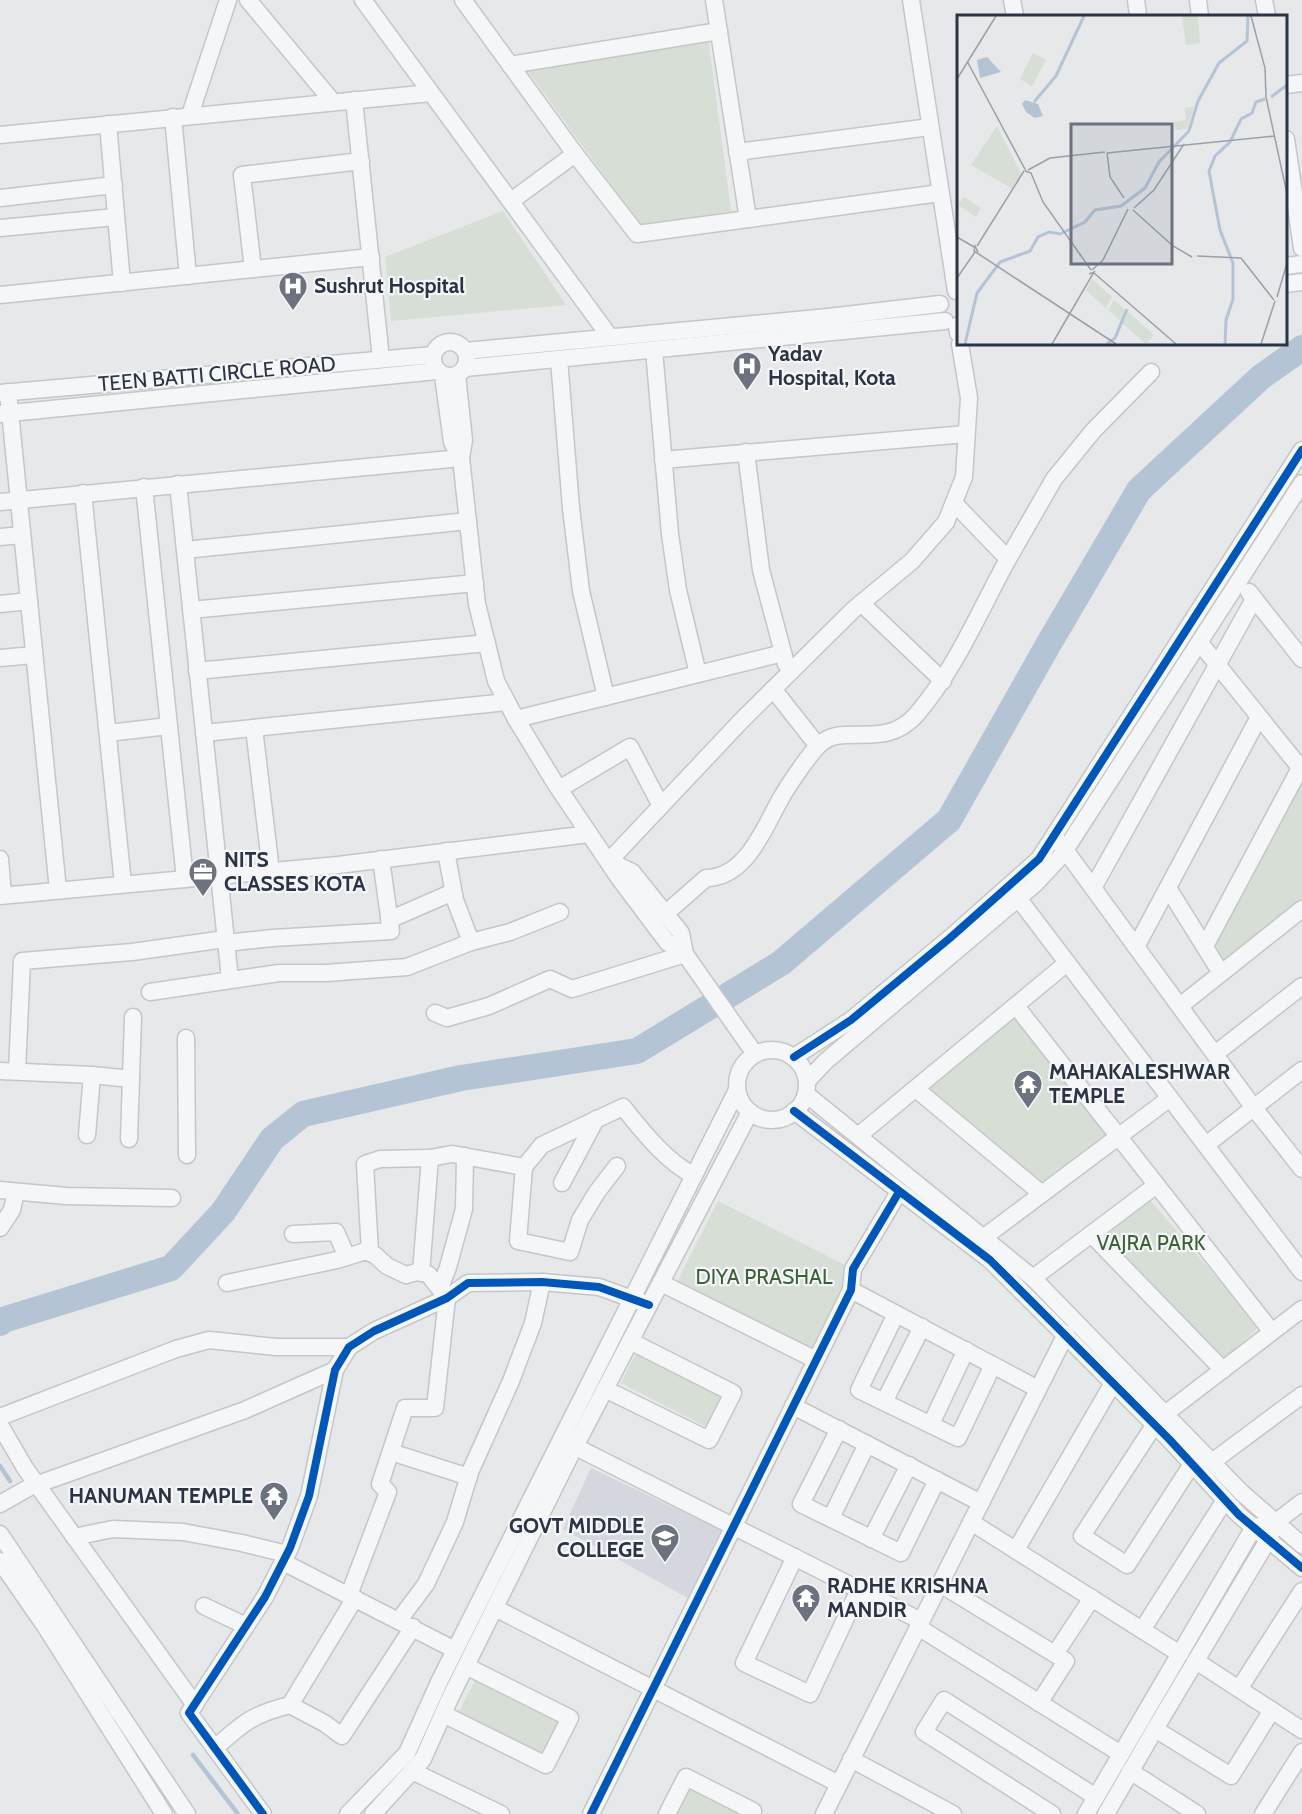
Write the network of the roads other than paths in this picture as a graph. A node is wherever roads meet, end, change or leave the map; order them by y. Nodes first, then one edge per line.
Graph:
1 (228, 0) edge
2 (248, 0) edge
3 (363, 0) edge
4 (463, 0) edge
5 (714, 0) edge
6 (911, 0) edge
7 (1012, 0) edge
8 (1136, 0) edge
9 (1198, 0) edge
10 (1264, 0) edge
11 (1015, 15) edge
12 (1138, 15) edge
13 (1200, 15) edge
14 (1267, 15) edge
15 (719, 31) junction
16 (510, 65) junction
17 (1302, 83) edge
18 (1287, 85) edge
19 (431, 93) junction
20 (354, 100) junction
21 (333, 102) junction
22 (190, 115) junction
23 (173, 117) junction
24 (108, 123) junction
25 (930, 127) junction
26 (0, 135) edge
27 (1287, 146) edge
28 (737, 152) junction
29 (575, 154) junction
30 (361, 161) junction
31 (114, 185) junction
32 (940, 193) junction
33 (0, 198) edge
34 (511, 201) junction
35 (116, 217) junction
36 (748, 219) junction
37 (0, 228) edge
38 (1302, 248) edge
39 (371, 257) junction
40 (1302, 264) edge
41 (1287, 266) edge
42 (253, 269) junction
43 (188, 276) junction
44 (1302, 282) edge
45 (122, 283) junction
46 (1287, 284) edge
47 (957, 291) edge
48 (0, 295) edge
49 (940, 304) junction
50 (955, 327) edge
51 (610, 338) junction
52 (960, 345) edge
53 (654, 350) junction
54 (381, 359) junction
55 (559, 359) junction
56 (450, 366) junction
57 (1151, 372) dead end
58 (4, 392) edge
59 (5, 413) edge
60 (966, 434) junction
61 (1302, 450) edge
62 (746, 452) junction
63 (461, 458) junction
64 (663, 460) junction
65 (1302, 483) edge
66 (178, 484) junction
67 (144, 487) junction
68 (83, 494) junction
69 (19, 500) junction
70 (0, 502) edge
71 (954, 503) junction
72 (468, 521) junction
73 (22, 535) junction
74 (0, 537) edge
75 (185, 550) junction
76 (1008, 559) junction
77 (1227, 566) junction
78 (1240, 581) junction
79 (475, 583) junction
80 (1254, 599) junction
81 (29, 601) junction
82 (861, 603) junction
83 (0, 604) edge
84 (191, 610) junction
85 (487, 643) junction
86 (1200, 643) junction
87 (783, 653) junction
88 (34, 655) junction
89 (0, 658) edge
90 (1302, 659) edge
91 (1217, 664) junction
92 (197, 671) junction
93 (789, 674) junction
94 (698, 675) junction
95 (943, 681) junction
96 (773, 689) junction
97 (606, 697) junction
98 (507, 702) junction
99 (1259, 717) junction
100 (516, 719) junction
101 (169, 726) junction
102 (254, 728) junction
103 (108, 733) junction
104 (204, 733) junction
105 (818, 746) junction
106 (1301, 769) edge
107 (559, 789) junction
108 (661, 806) junction
109 (590, 834) junction
110 (1054, 835) junction
111 (1066, 850) junction
112 (446, 851) junction
113 (0, 859) edge
114 (381, 859) junction
115 (609, 861) junction
116 (271, 871) junction
117 (218, 876) junction
118 (185, 879) junction
119 (123, 884) junction
120 (1093, 888) junction
121 (1168, 888) junction
122 (58, 890) junction
123 (453, 892) junction
124 (1013, 892) junction
125 (2, 896) edge
126 (1302, 909) edge
127 (560, 912) dead end
128 (665, 914) junction
129 (389, 920) junction
130 (225, 941) junction
131 (471, 942) junction
132 (1204, 946) junction
133 (1136, 947) junction
134 (685, 954) junction
135 (1067, 963) junction
136 (1221, 973) junction
137 (230, 979) junction
138 (1302, 986) edge
139 (150, 992) dead end
140 (1016, 1006) junction
141 (1180, 1006) junction
142 (435, 1013) dead end
143 (133, 1017) dead end
144 (186, 1038) dead end
145 (750, 1047) junction
146 (1215, 1054) junction
147 (794, 1057) junction
148 (1302, 1070) edge
149 (8, 1071) edge
150 (92, 1075) junction
151 (131, 1079) junction
152 (806, 1088) junction
153 (916, 1089) junction
154 (737, 1090) junction
155 (1170, 1098) junction
156 (1254, 1108) junction
157 (794, 1111) junction
158 (750, 1112) junction
159 (596, 1119) junction
160 (87, 1135) dead end
161 (858, 1137) junction
162 (1118, 1137) junction
163 (129, 1139) dead end
164 (1206, 1145) junction
165 (187, 1155) dead end
166 (465, 1156) junction
167 (430, 1158) junction
168 (1300, 1162) edge
169 (617, 1166) dead end
170 (524, 1167) junction
171 (694, 1176) junction
172 (562, 1183) dead end
173 (1155, 1186) junction
174 (8, 1191) edge
175 (899, 1192) junction
176 (1042, 1194) junction
177 (172, 1198) dead end
178 (0, 1228) edge
179 (293, 1234) dead end
180 (1091, 1234) junction
181 (983, 1239) junction
182 (370, 1253) junction
183 (347, 1257) junction
184 (1302, 1272) edge
185 (421, 1273) junction
186 (1033, 1278) junction
187 (542, 1282) junction
188 (227, 1283) dead end
189 (661, 1283) junction
190 (851, 1290) junction
191 (443, 1293) junction
192 (633, 1297) junction
193 (649, 1305) junction
194 (1302, 1309) edge
195 (896, 1314) junction
196 (922, 1327) junction
197 (1272, 1332) junction
198 (1066, 1334) junction
199 (630, 1341) junction
200 (349, 1347) junction
201 (966, 1350) junction
202 (816, 1360) junction
203 (993, 1365) junction
204 (335, 1370) junction
205 (1223, 1370) junction
206 (1113, 1383) junction
207 (605, 1389) junction
208 (1038, 1389) junction
209 (1302, 1395) edge
210 (884, 1402) junction
211 (794, 1406) junction
212 (0, 1417) edge
213 (1160, 1419) junction
214 (931, 1424) junction
215 (0, 1425) edge
216 (839, 1429) junction
217 (568, 1443) junction
218 (867, 1444) junction
219 (391, 1452) junction
220 (1212, 1462) junction
221 (1192, 1464) junction
222 (909, 1466) junction
223 (469, 1477) junction
224 (937, 1480) junction
225 (38, 1486) junction
226 (1225, 1500) junction
227 (1302, 1502) edge
228 (981, 1503) junction
229 (0, 1504) edge
230 (831, 1518) junction
231 (971, 1522) junction
232 (1276, 1522) junction
233 (734, 1527) junction
234 (1254, 1527) junction
235 (0, 1534) edge
236 (74, 1537) junction
237 (872, 1539) junction
238 (1268, 1540) junction
239 (1302, 1545) edge
240 (1016, 1550) junction
241 (795, 1557) junction
242 (285, 1558) junction
243 (0, 1561) edge
244 (1302, 1568) edge
245 (940, 1584) junction
246 (859, 1590) junction
247 (1302, 1591) edge
248 (352, 1596) junction
249 (1092, 1598) junction
250 (204, 1606) dead end
251 (495, 1608) junction
252 (406, 1623) junction
253 (919, 1624) junction
254 (246, 1626) junction
255 (1142, 1630) junction
256 (455, 1650) junction
257 (1055, 1654) junction
258 (1180, 1654) junction
259 (1196, 1661) junction
260 (466, 1666) junction
261 (653, 1689) junction
262 (1239, 1689) junction
263 (1039, 1703) junction
264 (195, 1705) junction
265 (290, 1705) junction
266 (1272, 1710) junction
267 (443, 1714) junction
268 (1155, 1729) junction
269 (1302, 1730) edge
270 (215, 1748) junction
271 (1302, 1752) edge
272 (1121, 1754) junction
273 (851, 1759) junction
274 (412, 1771) junction
275 (1130, 1771) junction
276 (839, 1784) junction
277 (1096, 1797) junction
278 (827, 1813) edge
279 (1193, 1813) edge
280 (164, 1814) edge
281 (187, 1814) edge
282 (263, 1814) edge
283 (348, 1814) edge
284 (373, 1814) edge
285 (501, 1814) edge
286 (591, 1814) edge
287 (667, 1814) edge
288 (752, 1814) edge
289 (953, 1814) edge
290 (1052, 1814) edge
291 (1086, 1814) edge
292 (1106, 1814) edge
293 (1263, 1814) edge

1 - 22 street
2 - 21 street
3 - 19 street
4 - 16 street
5 - 15 street
6 - 25 street
7 - 11 street
8 - 12 street
9 - 13 street
10 - 14 street
15 - 16 street
15 - 28 street
16 - 29 street
17 - 18 street
19 - 20 street
19 - 34 street
20 - 21 street
20 - 30 street
21 - 22 street
22 - 23 street
23 - 24 street
23 - 43 street
24 - 26 street
24 - 31 street
25 - 28 street
25 - 32 street
27 - 38 street
28 - 36 street
29 - 34 street
29 - 36 street
30 - 39 street
30 - 42 street
31 - 33 street
31 - 35 street
32 - 36 street
32 - 47 street
34 - 51 street
35 - 37 street
35 - 45 street
39 - 42 street
39 - 54 street
40 - 41 street
42 - 43 street
43 - 45 street
44 - 46 street
45 - 48 street
47 - 49 street
49 - 50 street
49 - 51 street
50 - 53 street
51 - 56 street
52 - 60 street
53 - 55 street
53 - 64 street
54 - 56 street, TEEN BATTI CIRCLE ROAD
54 - 58 street, TEEN BATTI CIRCLE ROAD
55 - 56 street
55 - 97 street
56 - 59 street
56 - 63 street
57 - 76 street
58 - 59 street
59 - 69 street
60 - 62 street
60 - 71 street
61 - 77 street
62 - 64 street
62 - 87 street
63 - 66 street
63 - 72 street
64 - 94 street
65 - 78 street
66 - 67 street
66 - 75 street
67 - 68 street
67 - 101 street
68 - 69 street
68 - 103 street
69 - 70 street
69 - 73 street
71 - 76 street
71 - 82 street
72 - 75 street
72 - 79 street
73 - 74 street
73 - 81 street
75 - 84 street
76 - 95 street
77 - 78 street
77 - 110 street
78 - 80 street
78 - 86 street
79 - 84 street
79 - 85 street
80 - 90 street
80 - 91 street
81 - 83 street
81 - 88 street
82 - 93 street
82 - 95 street
84 - 92 street
85 - 92 street
85 - 98 street
86 - 91 street
86 - 111 street
87 - 93 street
87 - 94 street
88 - 89 street
88 - 122 street
91 - 99 street
91 - 120 street
92 - 104 street
93 - 96 street
94 - 97 street
95 - 105 street
96 - 105 street
96 - 108 street
97 - 100 street
98 - 100 street
98 - 102 street
99 - 106 street
99 - 121 street
100 - 107 street
101 - 103 street
101 - 118 street
102 - 104 street
102 - 116 street
103 - 119 street
104 - 117 street
105 - 128 street
106 - 132 street
107 - 108 street
107 - 109 street
108 - 115 street
109 - 112 street
109 - 115 street
110 - 111 street
110 - 124 street
111 - 120 street
111 - 124 street
112 - 114 street
112 - 123 street
113 - 125 street
114 - 116 street
114 - 129 street
115 - 128 street
115 - 134 street
116 - 117 street
117 - 118 street
117 - 130 street
118 - 119 street
119 - 122 street
120 - 133 street
121 - 132 street
121 - 133 street
122 - 125 street
123 - 129 street
123 - 131 street
124 - 135 street
124 - 147 street
124 - 152 street
126 - 136 street
127 - 131 street
128 - 134 street
129 - 130 street
130 - 137 street
130 - 149 street
131 - 137 street
132 - 136 street
133 - 141 street
134 - 142 street
134 - 145 street
135 - 140 street
135 - 155 street
136 - 141 street
137 - 139 street
138 - 146 street
140 - 153 street
140 - 162 street
141 - 146 street
143 - 151 street
144 - 165 street
145 - 147 street
145 - 154 street
146 - 156 street
147 - 152 street
148 - 156 street
149 - 150 street
150 - 151 street
150 - 160 street
151 - 163 street
152 - 157 street
152 - 161 street
153 - 161 street
153 - 176 street
154 - 158 street
154 - 171 street
155 - 162 street
155 - 164 street
156 - 164 street
156 - 168 street
157 - 158 street
157 - 175 street
158 - 189 street
159 - 170 street
159 - 171 street
159 - 172 street
161 - 181 street
162 - 173 street
162 - 176 street
164 - 184 street
166 - 167 street
166 - 170 street
166 - 191 street
167 - 182 street
167 - 185 street
169 - 170 street
171 - 192 street
173 - 180 street
173 - 197 street
174 - 177 street
174 - 178 street
175 - 190 street
175 - 198 street
176 - 181 street
179 - 183 street
180 - 186 street
180 - 205 street
181 - 186 street
182 - 183 street
182 - 185 street
183 - 188 street
185 - 191 street
186 - 213 street
187 - 191 street
187 - 192 street
187 - 223 street
189 - 193 street
189 - 202 street
190 - 195 street
190 - 202 street
191 - 200 street
191 - 219 street
192 - 193 street
192 - 217 street
193 - 199 street
194 - 197 street
195 - 196 street
195 - 210 street
196 - 201 street
196 - 210 street
197 - 205 street
198 - 206 street
198 - 208 street
199 - 207 street
199 - 207 street
200 - 204 street
200 - 212 street
201 - 203 street
201 - 214 street
202 - 211 street
203 - 208 street
203 - 214 street
204 - 225 street
204 - 242 street
205 - 213 street
206 - 213 street
206 - 240 street
207 - 217 street
208 - 228 street
209 - 220 street
210 - 214 street
211 - 216 street
211 - 233 street
213 - 220 street
213 - 221 street
213 - 221 street
215 - 225 street
216 - 218 street
216 - 230 street
217 - 233 street
217 - 251 street
217 - 256 street
218 - 222 street
218 - 230 street
219 - 223 street
219 - 248 street
220 - 232 street
221 - 226 street
222 - 224 street
222 - 237 street
223 - 252 street
224 - 228 street
224 - 237 street
225 - 229 street
225 - 236 street
226 - 234 street
226 - 255 street
227 - 232 street
228 - 231 street
230 - 237 street
231 - 240 street
231 - 245 street
232 - 234 street
232 - 238 street
232 - 239 street
233 - 241 street
233 - 261 street
234 - 238 street
234 - 258 street
235 - 281 street
236 - 242 street
236 - 264 street
238 - 244 street
238 - 259 street
240 - 249 street
241 - 246 street
241 - 246 street
242 - 248 street
242 - 254 street
243 - 280 street
245 - 253 street
245 - 257 street
246 - 253 street
247 - 262 street
248 - 252 street
248 - 265 street
249 - 255 street
249 - 257 street
250 - 254 street
251 - 260 street
251 - 261 street
252 - 256 street
252 - 265 street
253 - 263 street
253 - 273 street
254 - 264 street
255 - 258 street
256 - 283 street
257 - 263 street
258 - 272 street
259 - 262 street
259 - 268 street
260 - 267 street
260 - 267 street
261 - 276 street
261 - 286 street
262 - 266 street
263 - 272 street
264 - 270 street
265 - 270 street
266 - 268 street
266 - 269 street
267 - 274 street
268 - 275 street
270 - 282 street
271 - 293 street
272 - 277 street
273 - 276 street
273 - 289 street
274 - 284 street
274 - 285 street
275 - 279 street
275 - 292 street
276 - 278 street
277 - 290 street
277 - 291 street
287 - 288 street

